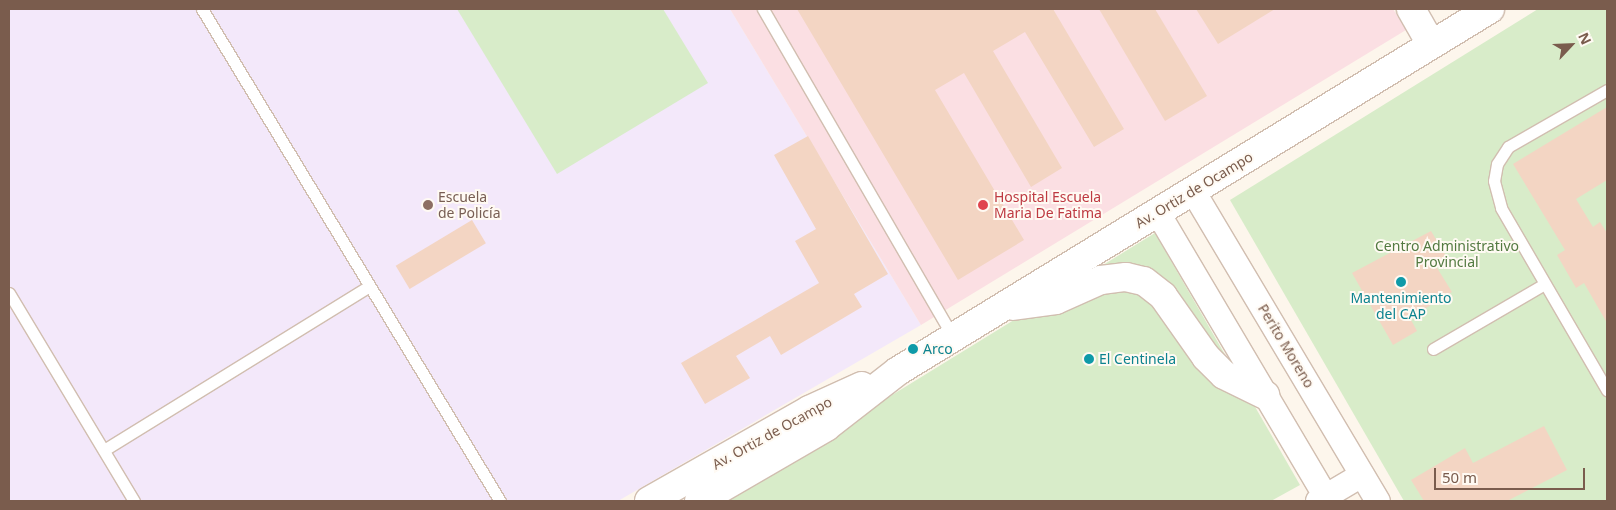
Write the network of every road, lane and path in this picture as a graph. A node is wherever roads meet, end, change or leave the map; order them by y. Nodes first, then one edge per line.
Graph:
1 (202, 9) edge
2 (763, 9) edge
3 (1411, 9) edge
4 (1490, 9) edge
5 (1431, 44) junction
6 (1607, 90) edge
7 (1193, 191) junction
8 (1158, 213) junction
9 (1544, 285) junction
10 (370, 286) junction
11 (9, 293) edge
12 (1004, 306) junction
13 (953, 337) junction
14 (1433, 349) dead end
15 (898, 371) junction
16 (1607, 390) edge
17 (1265, 395) junction
18 (104, 450) junction
19 (1362, 474) junction
20 (1324, 500) edge
21 (134, 501) edge
22 (500, 501) edge
23 (649, 501) edge
24 (699, 501) edge
25 (1378, 501) edge

1 - 10 lane
2 - 13 lane
3 - 5 main road
4 - 5 main road, Av. Ortiz de Ocampo
5 - 7 main road, Av. Ortiz de Ocampo
6 - 9 lane
7 - 8 main road, Av. Ortiz de Ocampo
7 - 19 street, Perito Moreno
8 - 12 main road, Av. Ortiz de Ocampo
8 - 17 street
9 - 14 lane
9 - 16 lane
10 - 18 lane
10 - 22 lane
11 - 18 lane
12 - 13 main road, Av. Ortiz de Ocampo
12 - 17 main road
13 - 15 main road, Av. Ortiz de Ocampo
15 - 23 main road, Av. Ortiz de Ocampo
15 - 24 main road, Av. Ortiz de Ocampo
17 - 20 street
18 - 21 lane
19 - 20 street
19 - 25 street, Perito Moreno

